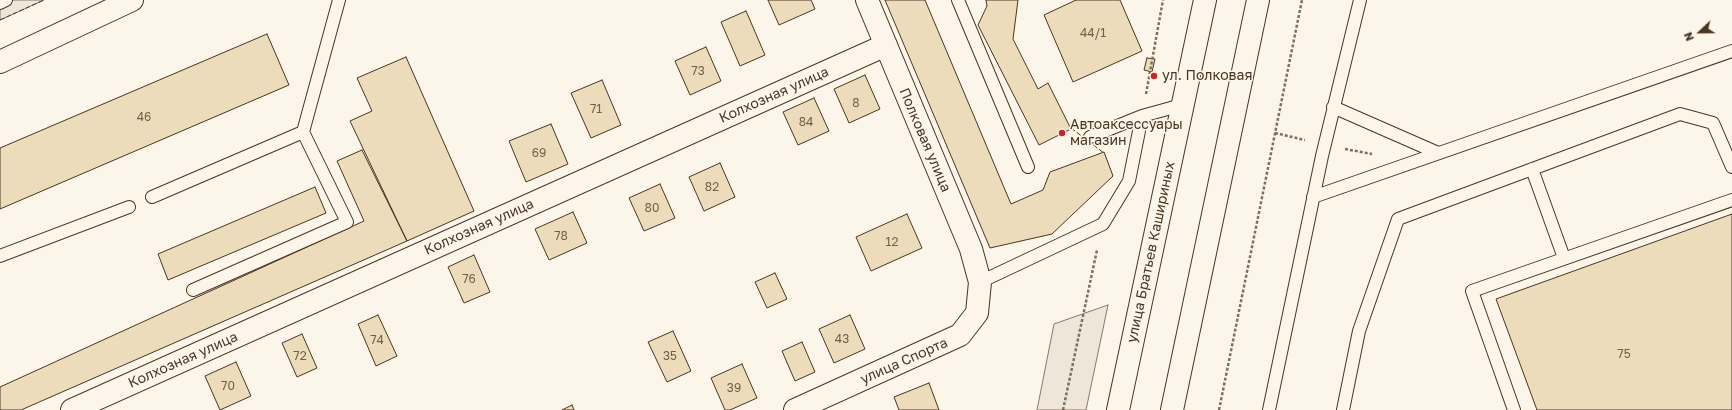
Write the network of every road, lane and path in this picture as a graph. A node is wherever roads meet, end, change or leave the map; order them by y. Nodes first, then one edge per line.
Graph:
1 (6, 0) edge
2 (132, 0) edge
3 (339, 0) edge
4 (867, 0) edge
5 (958, 0) edge
6 (1163, 0) edge
7 (1205, 0) edge
8 (1258, 0) edge
9 (1302, 0) edge
10 (1360, 0) edge
11 (0, 3) edge
12 (886, 45) junction
13 (1732, 51) edge
14 (0, 62) edge
15 (1182, 105) junction
16 (1333, 108) junction
17 (1142, 116) junction
18 (303, 132) junction
19 (1090, 137) dead end
20 (1438, 153) junction
21 (1732, 166) edge
22 (1028, 168) dead end
23 (1532, 169) junction
24 (152, 197) dead end
25 (1312, 197) junction
26 (1732, 200) edge
27 (128, 207) dead end
28 (1103, 224) junction
29 (0, 256) edge
30 (1564, 258) junction
31 (980, 282) junction
32 (193, 290) dead end
33 (72, 410) edge
34 (795, 410) edge
35 (1063, 410) edge
36 (1118, 410) edge
37 (1172, 410) edge
38 (1219, 410) edge
39 (1269, 410) edge
40 (1343, 410) edge
41 (1514, 410) edge

1 - 11 lane
2 - 14 street
3 - 18 lane
4 - 12 street, Полковая улица
5 - 22 lane
6 - 17 path
7 - 15 street, улица Братьев Кашириных
8 - 37 street
9 - 38 path
10 - 16 lane
12 - 31 street, Полковая улица
12 - 33 street, Колхозная улица
13 - 20 lane
15 - 17 lane
15 - 36 street, улица Братьев Кашириных
16 - 20 lane
16 - 25 lane
17 - 19 lane
17 - 28 lane
18 - 24 lane
18 - 32 lane
20 - 25 lane
21 - 23 lane
23 - 30 lane
23 - 40 lane
25 - 39 lane
26 - 30 lane
27 - 29 lane
28 - 31 lane
28 - 35 path
30 - 41 lane
31 - 34 street, улица Спорта

